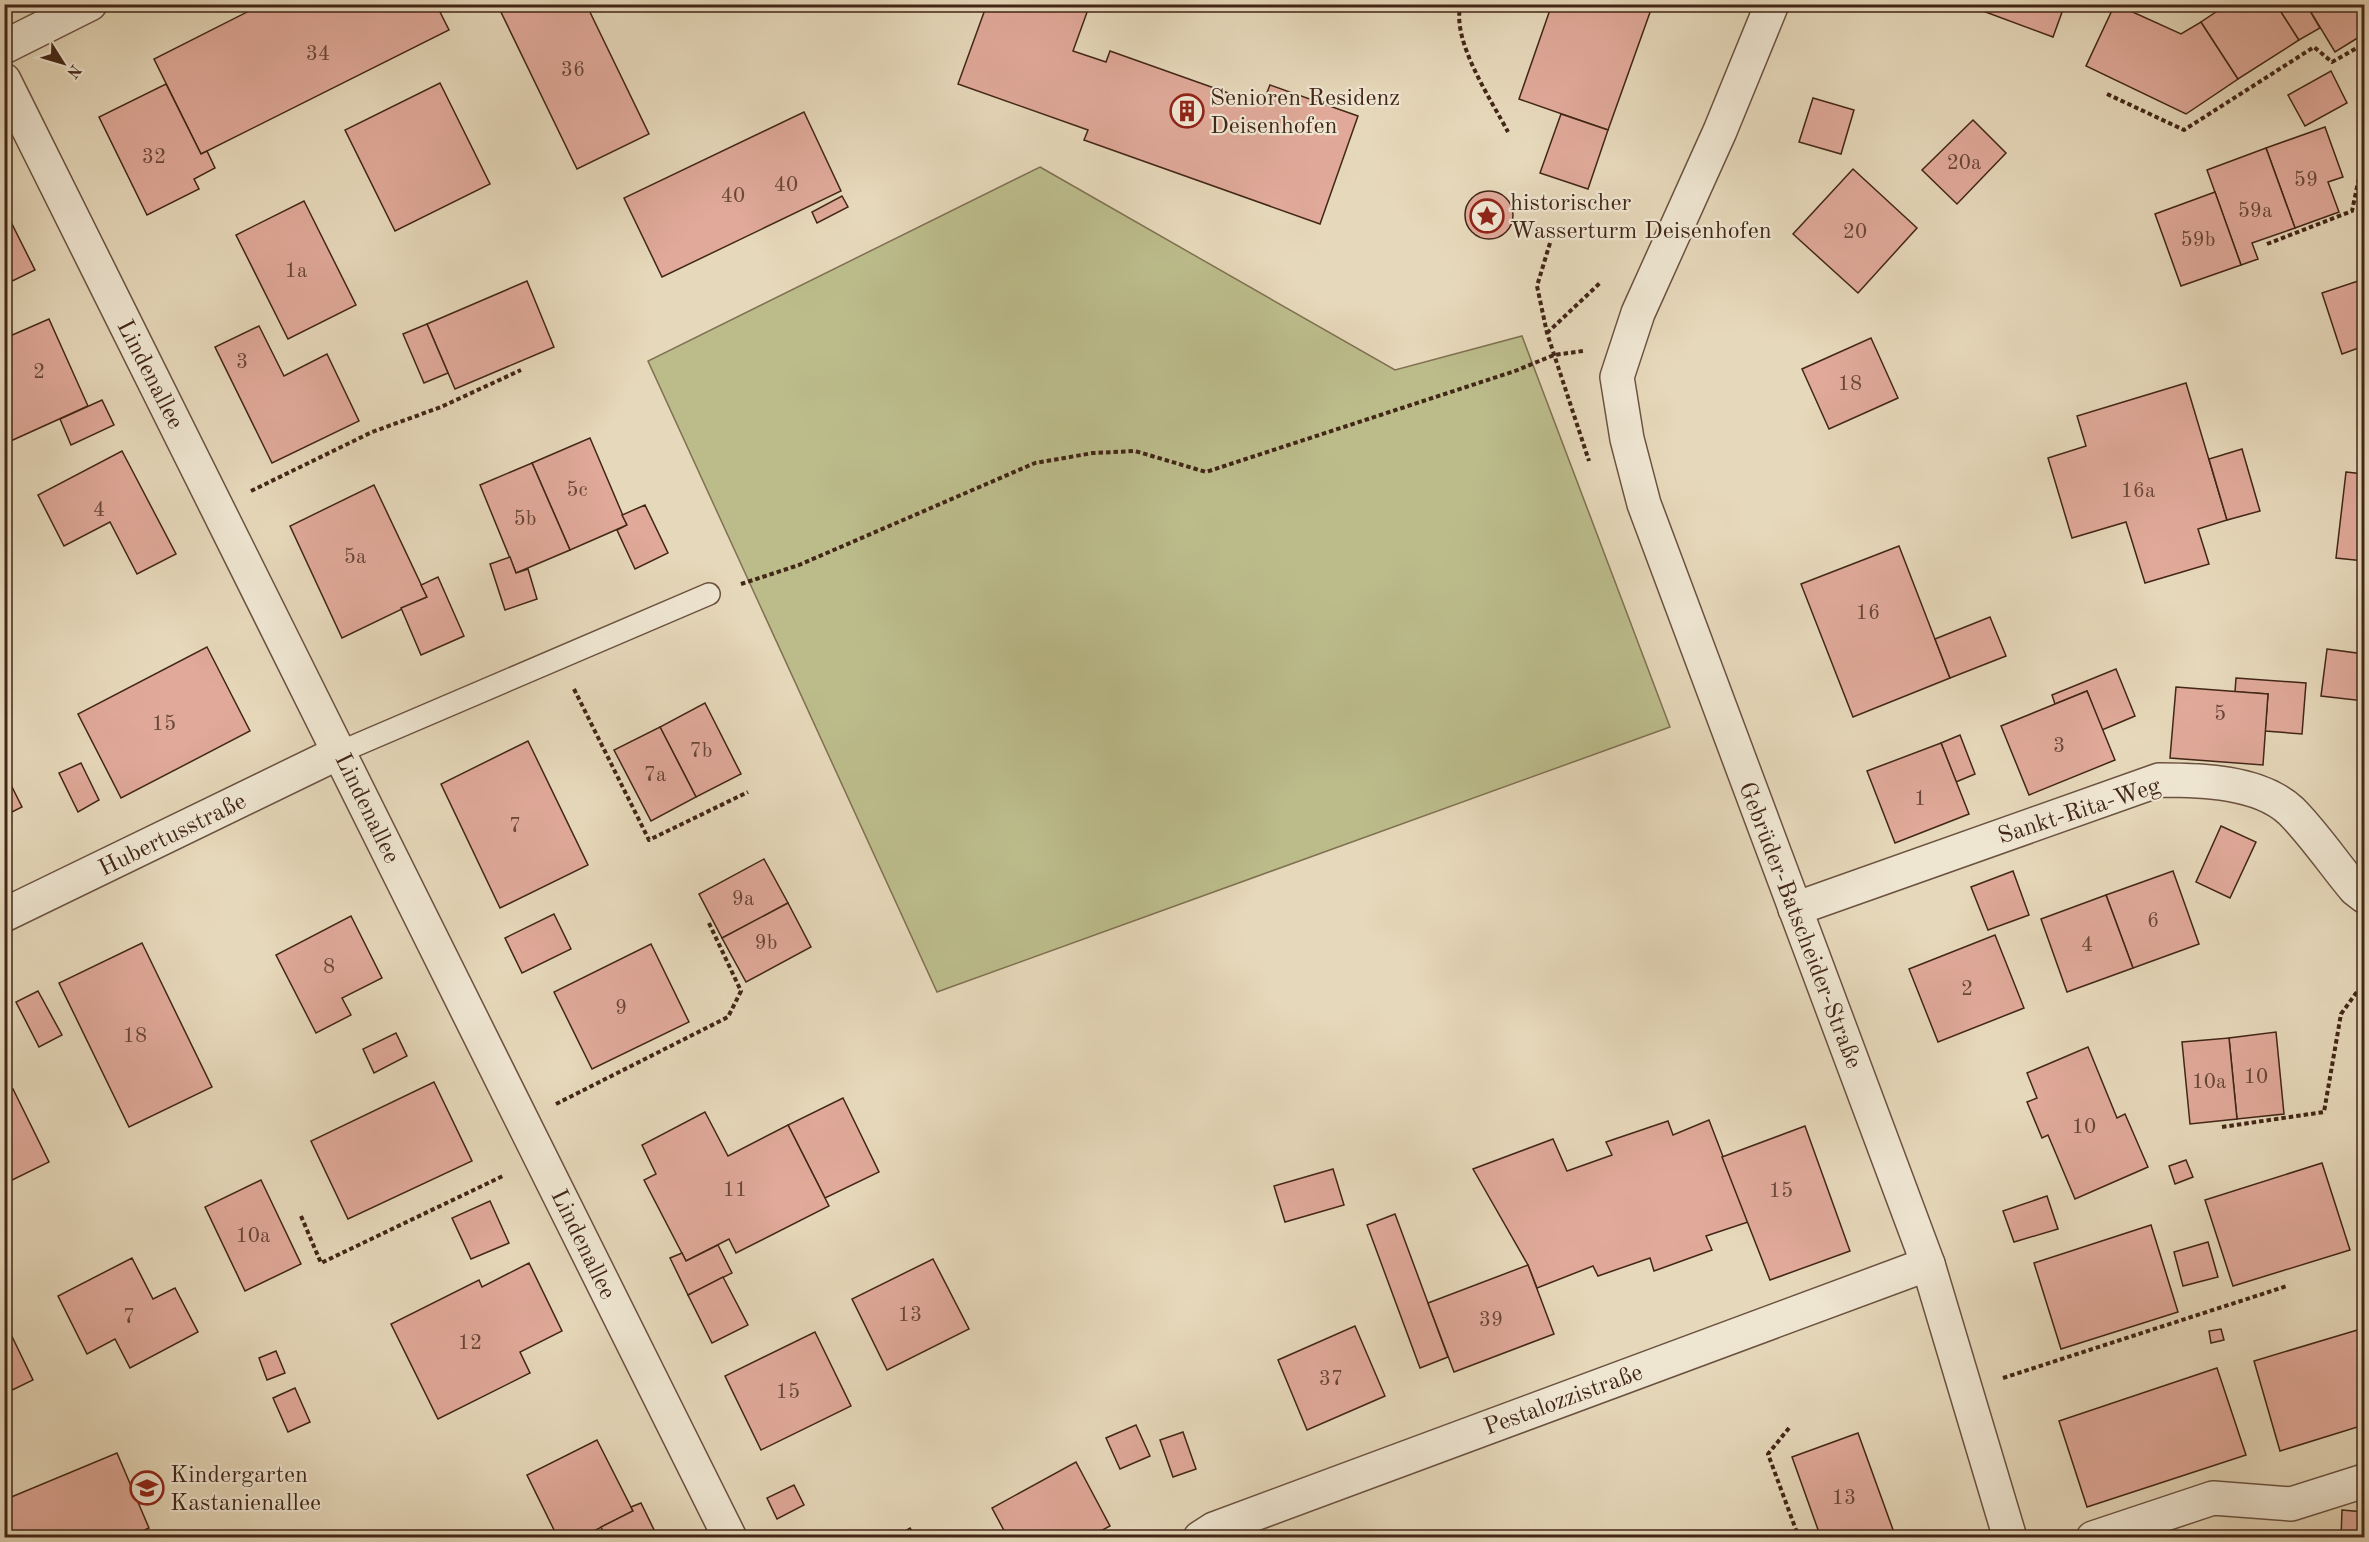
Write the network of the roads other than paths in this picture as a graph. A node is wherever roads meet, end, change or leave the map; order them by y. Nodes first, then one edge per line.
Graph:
1 (90, 4) edge
2 (1772, 4) edge
3 (4, 47) edge
4 (4, 80) edge
5 (709, 594) road end
6 (340, 752) junction
7 (2364, 896) edge
8 (1795, 909) junction
9 (4, 915) edge
10 (1928, 1264) junction
11 (2364, 1481) edge
12 (730, 1538) edge
13 (1200, 1538) edge
14 (2010, 1538) edge
15 (2093, 1538) edge

1 - 3 street
2 - 8 street, Gebrüder-Batscheider-Straße
4 - 6 street, Lindenallee
5 - 6 lane
6 - 9 street, Hubertusstraße
6 - 12 street, Lindenallee
7 - 8 street, Sankt-Rita-Weg
8 - 10 street, Gebrüder-Batscheider-Straße
10 - 13 street, Pestalozzistraße
10 - 14 street, Gebrüder-Batscheider-Straße
11 - 15 street

